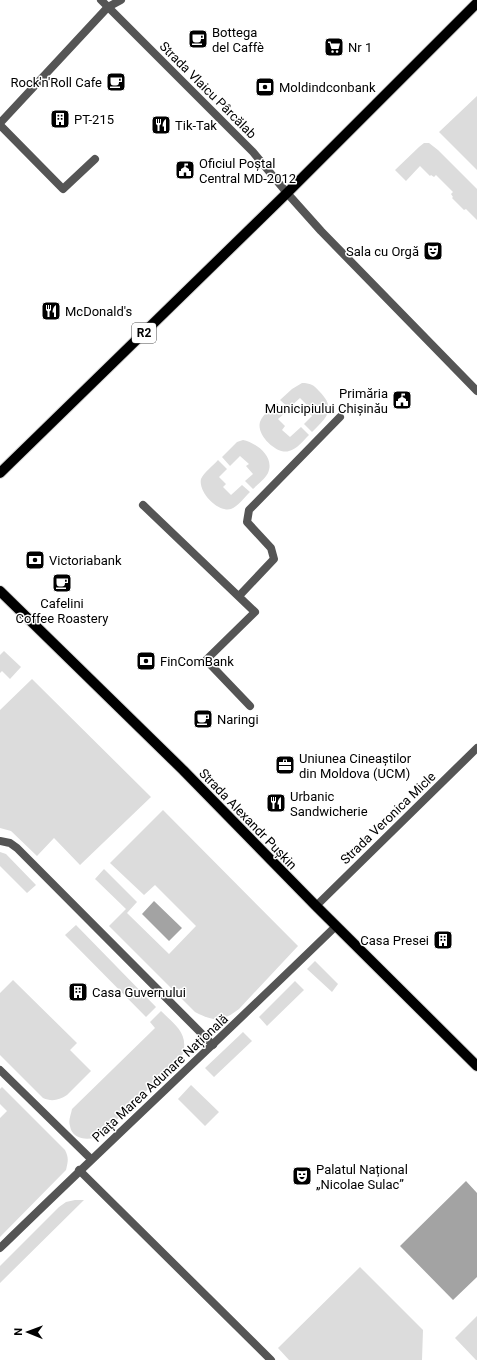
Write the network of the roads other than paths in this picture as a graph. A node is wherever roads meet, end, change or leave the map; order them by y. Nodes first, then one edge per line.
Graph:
1 (101, 0) edge
2 (121, 0) edge
3 (477, 3) edge
4 (108, 8) junction
5 (0, 124) edge
6 (95, 158) dead end
7 (287, 193) junction
8 (477, 390) edge
9 (340, 417) dead end
10 (0, 473) edge
11 (143, 505) dead end
12 (0, 591) edge
13 (239, 596) junction
14 (250, 706) dead end
15 (477, 748) edge
16 (0, 840) edge
17 (316, 906) junction
18 (336, 926) junction
19 (213, 1045) junction
20 (477, 1066) edge
21 (0, 1070) edge
22 (91, 1159) junction
23 (80, 1170) junction
24 (0, 1248) edge
25 (271, 1360) edge

1 - 4 street, Strada Vlaicu Pârcălab
2 - 4 street
3 - 7 main road, R2
4 - 5 street
4 - 7 street, Strada Vlaicu Pârcălab
5 - 6 street
7 - 8 street, Strada Vlaicu Pârcălab
7 - 10 main road, R2
9 - 13 street
11 - 13 street
12 - 17 main road, Strada Alexandr Pușkin
13 - 14 street
15 - 17 street, Strada Veronica Micle
16 - 19 street
17 - 18 main road, Strada Alexandr Pușkin
18 - 19 street, Piața Marea Adunare Națională
18 - 20 main road, Strada Alexandr Pușkin
19 - 22 street, Piața Marea Adunare Națională
21 - 22 street
22 - 23 street, Piața Marea Adunare Națională
23 - 24 street, Piața Marea Adunare Națională
23 - 25 street

